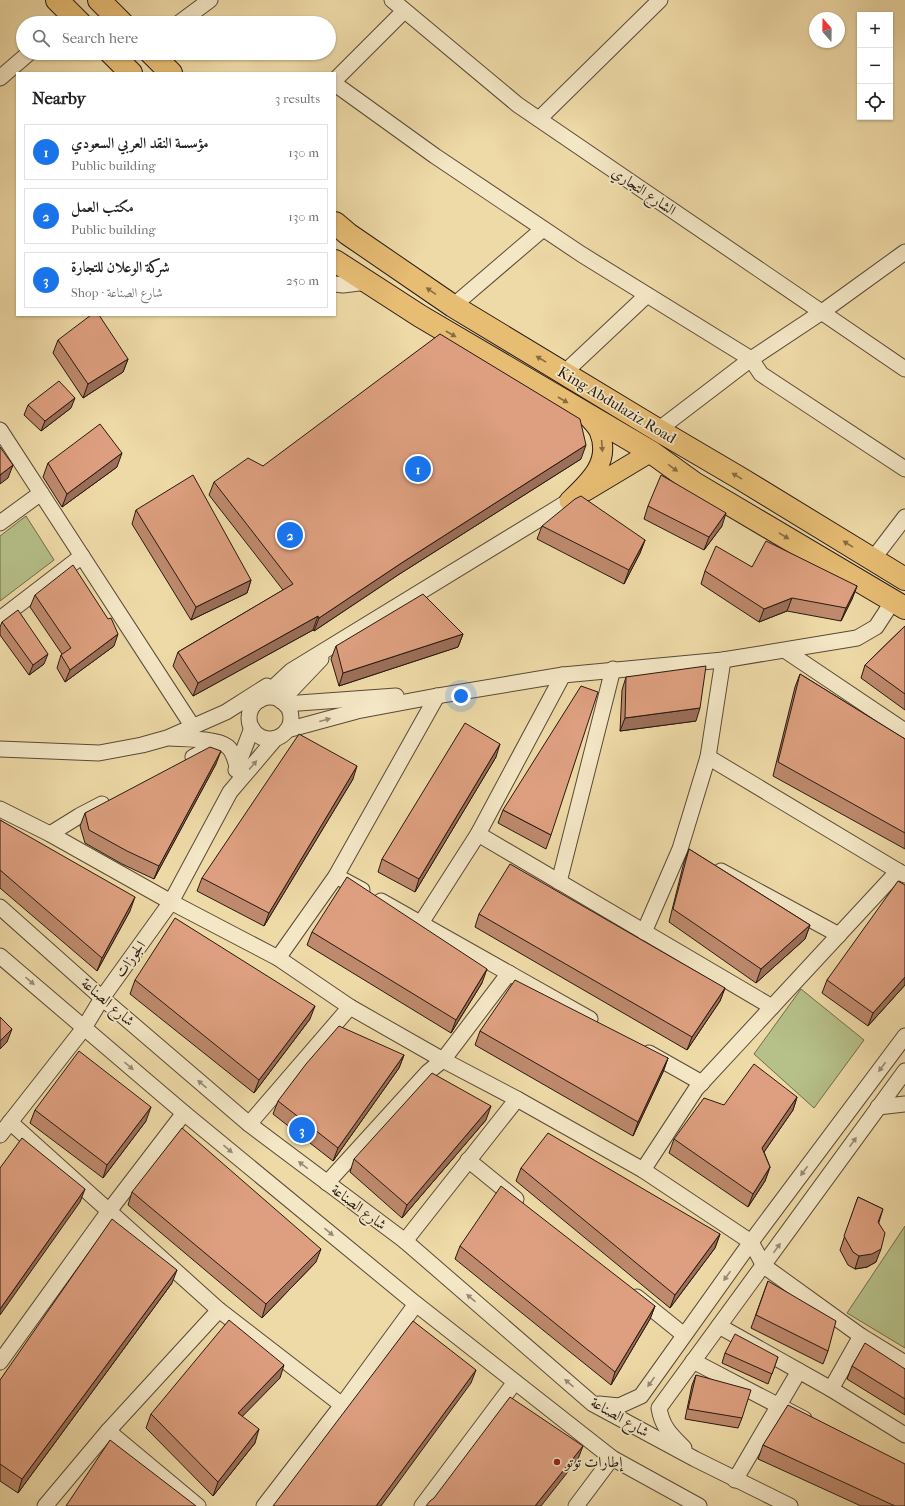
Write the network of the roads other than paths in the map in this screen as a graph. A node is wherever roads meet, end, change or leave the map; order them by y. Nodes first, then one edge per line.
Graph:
1 (57, 0) edge
2 (99, 0) edge
3 (210, 0) edge
4 (392, 0) edge
5 (660, 0) edge
6 (404, 10) junction
7 (69, 16) edge
8 (115, 16) edge
9 (188, 16) edge
10 (21, 60) edge
11 (118, 60) edge
12 (159, 60) edge
13 (130, 72) edge
14 (170, 72) edge
15 (0, 78) edge
16 (336, 79) edge
17 (336, 85) edge
18 (539, 119) junction
19 (336, 224) edge
20 (543, 229) junction
21 (905, 252) edge
22 (336, 262) edge
23 (367, 282) junction
24 (336, 284) edge
25 (647, 295) junction
26 (453, 306) junction
27 (822, 312) junction
28 (751, 359) junction
29 (905, 369) edge
30 (564, 373) junction
31 (585, 413) junction
32 (0, 430) edge
33 (658, 430) junction
34 (651, 452) junction
35 (905, 469) edge
36 (41, 493) junction
37 (569, 501) junction
38 (905, 517) edge
39 (0, 523) edge
40 (82, 556) junction
41 (873, 559) junction
42 (905, 579) edge
43 (899, 605) edge
44 (0, 619) edge
45 (337, 643) junction
46 (786, 651) junction
47 (723, 660) junction
48 (613, 670) junction
49 (292, 671) junction
50 (563, 675) junction
51 (437, 696) junction
52 (258, 702) junction
53 (283, 702) junction
54 (226, 712) junction
55 (193, 727) junction
56 (252, 728) junction
57 (905, 730) edge
58 (281, 734) junction
59 (167, 738) junction
60 (219, 743) junction
61 (0, 749) edge
62 (708, 757) junction
63 (184, 761) edge
64 (238, 766) junction
65 (230, 792) junction
66 (114, 798) edge
67 (0, 808) edge
68 (50, 834) junction
69 (478, 834) junction
70 (680, 848) junction
71 (694, 856) edge
72 (707, 864) edge
73 (902, 873) edge
74 (336, 876) junction
75 (559, 882) junction
76 (171, 902) junction
77 (0, 907) edge
78 (421, 923) junction
79 (644, 932) junction
80 (839, 935) junction
81 (0, 956) edge
82 (278, 958) junction
83 (508, 973) junction
84 (102, 998) junction
85 (350, 1007) junction
86 (772, 1007) junction
87 (84, 1028) junction
88 (605, 1028) edge
89 (905, 1036) edge
90 (640, 1048) edge
91 (443, 1060) junction
92 (905, 1071) edge
93 (702, 1083) junction
94 (517, 1099) junction
95 (905, 1104) edge
96 (878, 1107) junction
97 (184, 1113) junction
98 (10, 1122) junction
99 (249, 1124) junction
100 (0, 1135) edge
101 (468, 1160) junction
102 (643, 1170) junction
103 (327, 1183) junction
104 (524, 1205) edge
105 (109, 1211) junction
106 (405, 1241) junction
107 (751, 1242) junction
108 (764, 1266) junction
109 (629, 1290) edge
110 (416, 1304) junction
111 (219, 1310) junction
112 (719, 1326) junction
113 (684, 1335) junction
114 (861, 1336) junction
115 (693, 1361) junction
116 (0, 1362) edge
117 (905, 1363) edge
118 (799, 1371) junction
119 (515, 1382) junction
120 (831, 1389) junction
121 (593, 1404) junction
122 (342, 1405) junction
123 (778, 1406) junction
124 (814, 1424) edge
125 (108, 1430) junction
126 (905, 1435) edge
127 (612, 1458) junction
128 (695, 1459) junction
129 (736, 1480) junction
130 (45, 1506) edge
131 (198, 1506) edge
132 (264, 1506) edge
133 (422, 1506) edge
134 (576, 1506) edge
135 (699, 1506) edge
136 (790, 1506) edge

1 - 7 highway
2 - 8 highway
3 - 9 street
4 - 6 street, الشارع التجاري
5 - 18 street
6 - 16 street
6 - 18 street, الشارع التجاري
10 - 15 street
11 - 13 highway
12 - 14 highway
17 - 20 street
18 - 27 street, الشارع التجاري
26 -> 19 highway, King Abdulaziz Road
20 - 25 street
20 - 26 street
21 - 27 street
22 - 23 highway, King Abdulaziz Road
23 - 24 street
23 -> 31 highway, King Abdulaziz Road
25 - 28 street
25 - 30 street
30 -> 26 highway, King Abdulaziz Road
27 - 28 street
27 - 29 street, الشارع التجاري
28 - 33 street
28 - 35 street
30 - 33 highway, King Abdulaziz Road
31 - 34 highway, King Abdulaziz Road
31 -> 37 main road
32 - 36 street
41 -> 33 highway, King Abdulaziz Road
34 - 37 main road
34 -> 43 highway, King Abdulaziz Road
36 - 39 street
36 - 40 street
37 - 45 street
38 - 41 street
40 - 44 street
40 - 55 street
41 - 42 highway, King Abdulaziz Road
43 - 46 street
45 - 49 street
45 - 53 street
46 - 47 street
46 - 57 street
47 - 48 street
47 - 62 street
48 - 50 street
48 - 75 street
49 - 52 street
49 - 54 street
50 - 51 street
50 - 69 street
51 - 53 street
58 -> 51 street
51 - 74 street
52 - 53 street
52 - 54 street
52 - 56 street
53 - 58 street
54 - 55 street
55 - 59 street
56 - 58 street
56 - 64 street
65 -> 58 street
59 - 60 street
59 - 61 street
60 - 63 street
60 - 64 street
62 - 70 street
62 - 73 street
64 - 65 street
65 - 76 street, الجوزات
66 - 68 street
67 - 68 street
68 - 76 street
69 - 75 street
69 - 78 street
70 - 71 street
70 - 79 street
72 - 80 street
73 - 80 street
74 - 78 street
74 - 82 street
75 - 79 street
76 - 82 street
76 - 84 street, الجوزات
77 - 84 street, شارع الصناعة
78 - 83 street
79 - 86 street
80 - 86 street
81 -> 87 street
82 - 85 street
83 - 88 street
83 - 91 street
84 - 87 street, الجوزات
99 -> 84 street, شارع الصناعة
85 - 91 street
85 - 99 street
86 - 93 street
87 -> 97 street
87 - 98 street, الجوزات
89 -> 107 street
90 - 93 street
91 - 94 street
91 - 103 street
92 - 96 street
93 - 102 street
94 - 101 street
94 - 102 street
95 - 96 street
108 -> 96 street
97 - 105 street
97 -> 110 street
98 - 100 street, الجوزات
98 - 105 street
103 -> 99 street, شارع الصناعة
101 - 104 street
101 - 106 street
102 - 107 street
103 - 106 street, شارع الصناعة
105 - 111 street
105 - 116 street
121 -> 106 street, شارع الصناعة
107 - 108 street
107 -> 113 street
108 - 112 street
108 - 114 street
109 - 113 street
110 - 119 street
110 - 122 street
111 - 122 street
111 - 125 street
112 - 115 street
112 - 118 street
113 -> 121 street
114 - 117 street
114 - 120 street
115 - 123 street
115 - 128 street
118 - 120 street
118 - 123 street
119 - 127 street
119 - 133 street
120 - 126 street
121 - 128 street, شارع الصناعة
122 - 132 street
123 - 124 street
123 - 129 street
125 - 130 street
125 - 131 street
127 - 134 street
127 - 135 street
128 - 129 street, شارع الصناعة
129 - 136 street, شارع الصناعة

